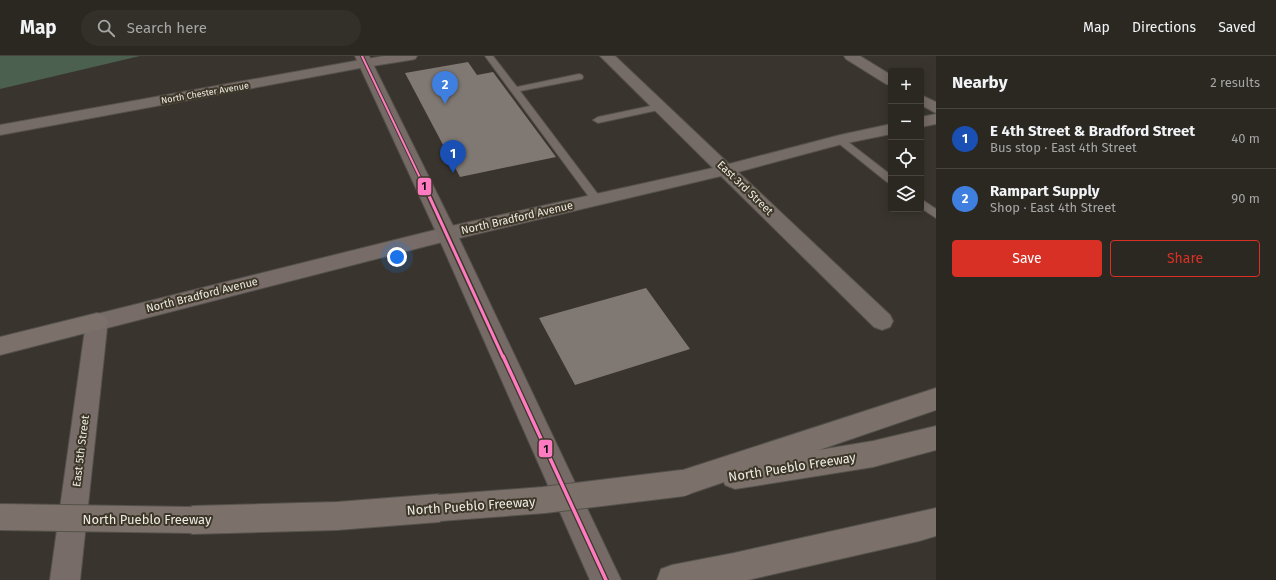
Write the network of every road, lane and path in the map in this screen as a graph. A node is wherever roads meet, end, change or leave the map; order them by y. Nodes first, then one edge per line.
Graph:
1 (410, 56) edge
2 (489, 56) edge
3 (607, 56) edge
4 (851, 56) edge
5 (364, 60) edge
6 (579, 78) dead end
7 (888, 78) edge
8 (514, 90) junction
9 (924, 101) edge
10 (660, 107) junction
11 (936, 108) edge
12 (936, 119) edge
13 (598, 120) dead end
14 (924, 121) edge
15 (0, 130) edge
16 (888, 130) edge
17 (840, 140) junction
18 (726, 170) junction
19 (888, 178) edge
20 (596, 200) junction
21 (924, 205) edge
22 (936, 214) edge
23 (447, 234) junction
24 (882, 321) dead end
25 (97, 322) junction
26 (0, 346) edge
27 (936, 399) edge
28 (936, 438) edge
29 (683, 483) junction
30 (0, 517) edge
31 (936, 522) edge
32 (65, 580) edge
33 (606, 580) edge
34 (672, 580) edge

1 - 5 main road, North Chester Avenue
2 - 8 lane
3 - 10 street, East 3rd Street
4 - 7 street
5 - 15 street, North Chester Avenue
5 - 23 main road
6 - 8 lane
8 - 20 lane
9 - 11 street
10 - 13 lane
10 - 18 street, East 3rd Street
12 - 14 street
16 - 17 street, North Bradford Avenue
17 - 18 street, North Bradford Avenue
17 - 19 lane
18 - 20 street, North Bradford Avenue
18 - 24 street, East 3rd Street
20 - 23 street, North Bradford Avenue
21 - 22 lane
23 - 25 main road, North Bradford Avenue
23 - 33 main road
25 - 26 highway
25 - 32 main road, East 5th Street
27 - 29 highway
28 - 29 highway, North Pueblo Freeway
29 - 30 highway, North Pueblo Freeway, bridge
31 - 34 highway

